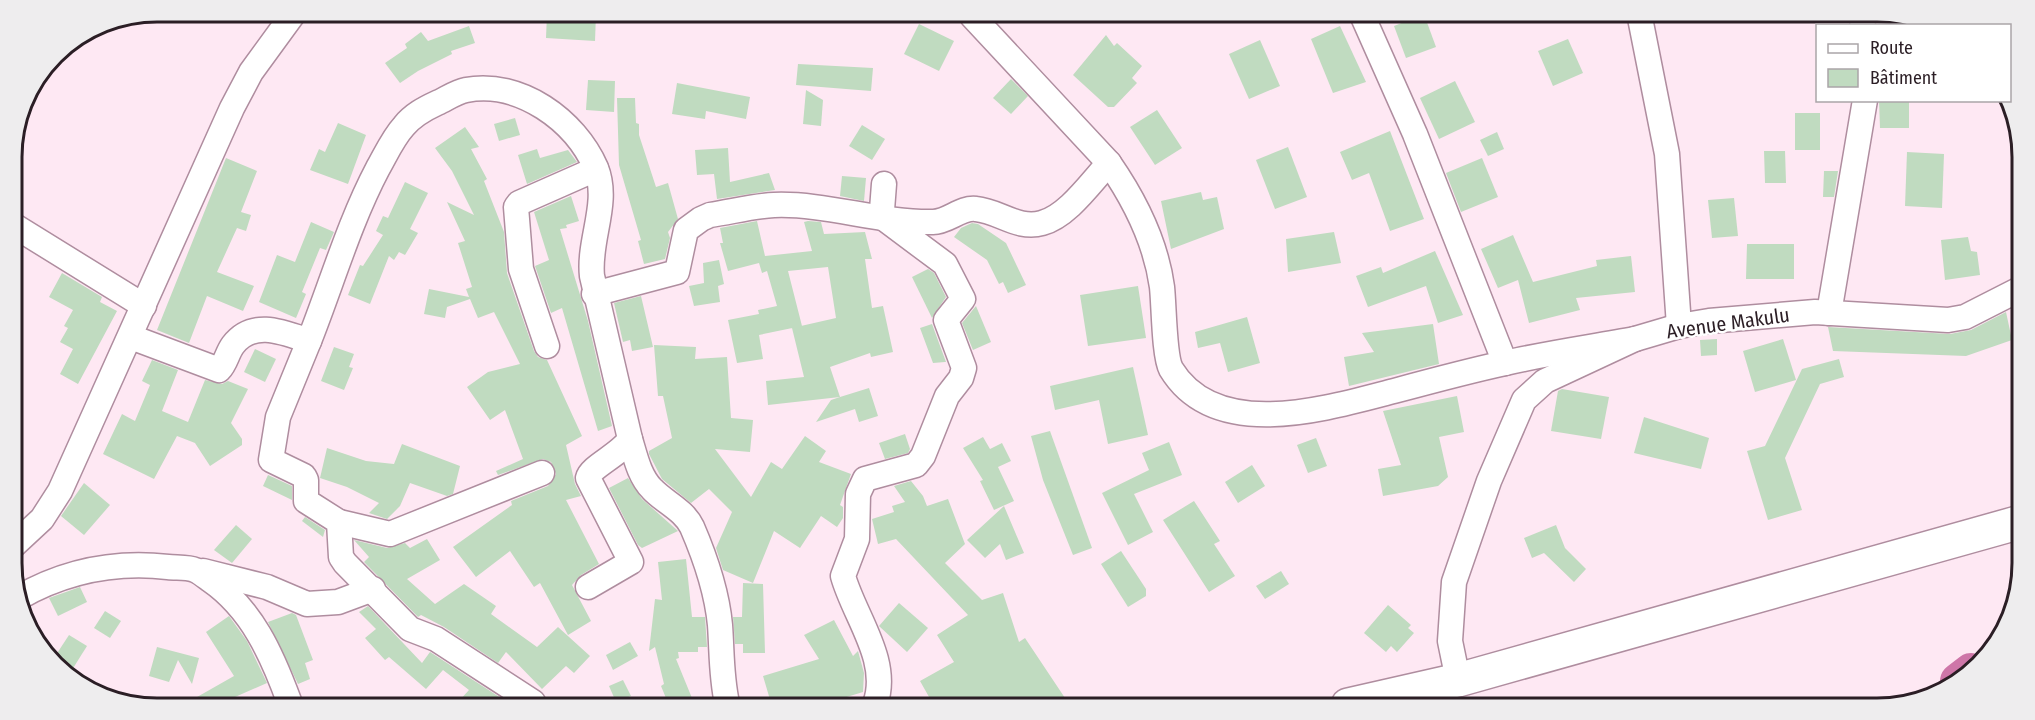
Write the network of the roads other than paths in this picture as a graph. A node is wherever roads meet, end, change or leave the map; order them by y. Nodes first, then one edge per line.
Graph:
1 (287, 22) edge
2 (978, 22) edge
3 (1365, 22) edge
4 (1641, 22) edge
5 (1865, 102) edge
6 (1109, 163) junction
7 (596, 169) junction
8 (884, 184) dead end
9 (886, 220) junction
10 (23, 231) edge
11 (2012, 293) edge
12 (594, 294) junction
13 (144, 306) junction
14 (1828, 313) junction
15 (1679, 326) junction
16 (131, 337) junction
17 (1635, 339) junction
18 (309, 341) junction
19 (547, 346) dead end
20 (1505, 363) junction
21 (630, 439) junction
22 (542, 473) dead end
23 (339, 522) junction
24 (2012, 524) edge
25 (22, 538) edge
26 (195, 570) junction
27 (588, 587) dead end
28 (373, 590) junction
29 (26, 593) edge
30 (1458, 680) junction
31 (1382, 697) edge
32 (288, 698) edge
33 (527, 698) edge
34 (726, 698) edge
35 (877, 698) edge

1 - 13 street
2 - 6 street
3 - 20 street
4 - 15 street
5 - 14 street
6 - 9 street
6 - 20 street
7 - 12 street
7 - 18 street
7 - 19 street
8 - 9 street
9 - 12 street
9 - 35 street
10 - 13 street
11 - 14 street, Avenue Makulu
12 - 21 street
13 - 16 street
14 - 15 street, Avenue Makulu
15 - 17 street, Avenue Makulu
16 - 18 street
16 - 25 street
17 - 20 street
17 - 30 street, Avenue Makulu
18 - 23 street
21 - 27 street
21 - 34 street
22 - 23 street
23 - 28 street
24 - 30 main road
26 - 28 street
26 - 29 street
26 - 32 street
28 - 33 street
30 - 31 main road

